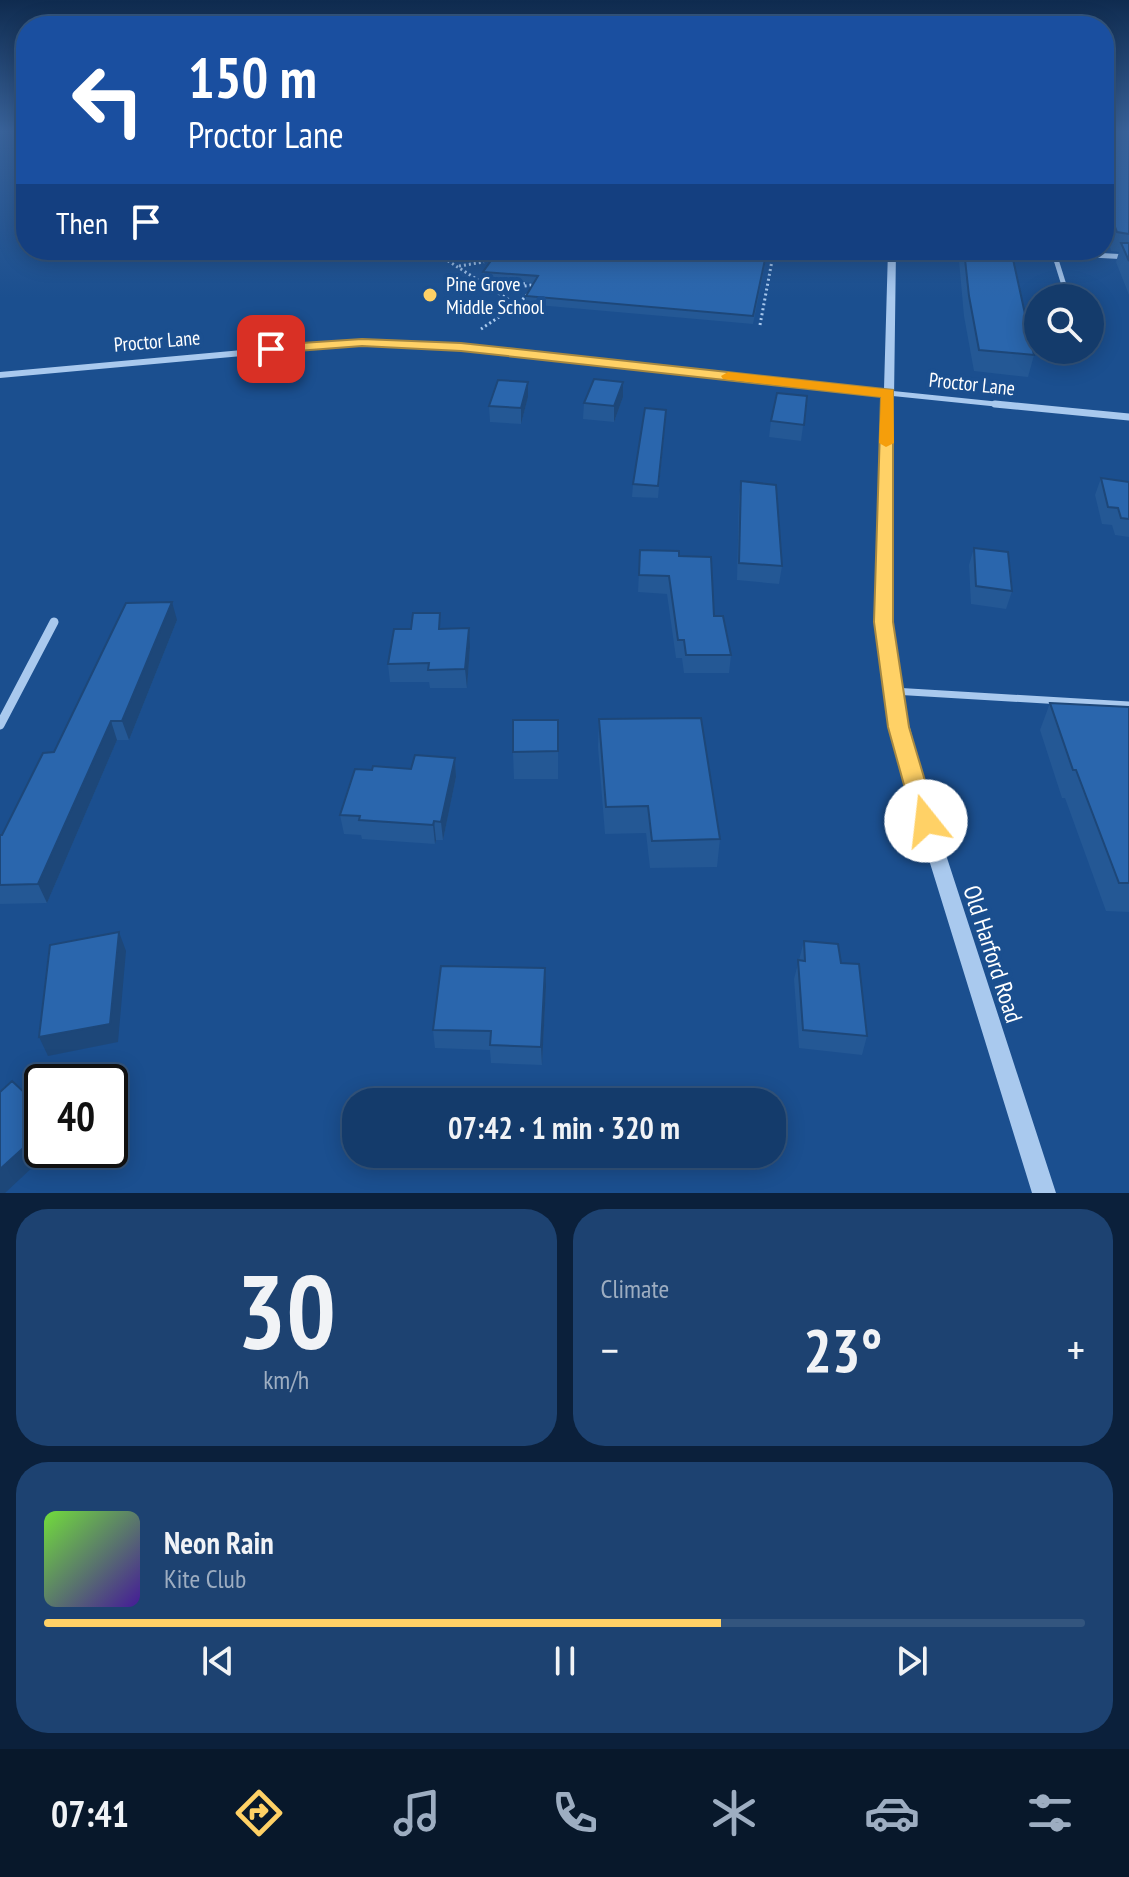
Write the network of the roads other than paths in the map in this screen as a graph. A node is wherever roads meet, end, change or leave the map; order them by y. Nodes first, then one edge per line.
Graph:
1 (892, 260) edge
2 (1057, 260) edge
3 (1064, 284) edge
4 (0, 375) edge
5 (888, 393) junction
6 (1129, 417) edge
7 (54, 622) dead end
8 (892, 691) junction
9 (1129, 705) edge
10 (0, 725) edge
11 (1044, 1193) edge

1 - 5 street, Old Harford Road
2 - 3 street
4 - 5 street, Proctor Lane
5 - 6 street, Proctor Lane
5 - 8 street, Old Harford Road
7 - 10 street
8 - 9 lane
8 - 11 street, Old Harford Road

